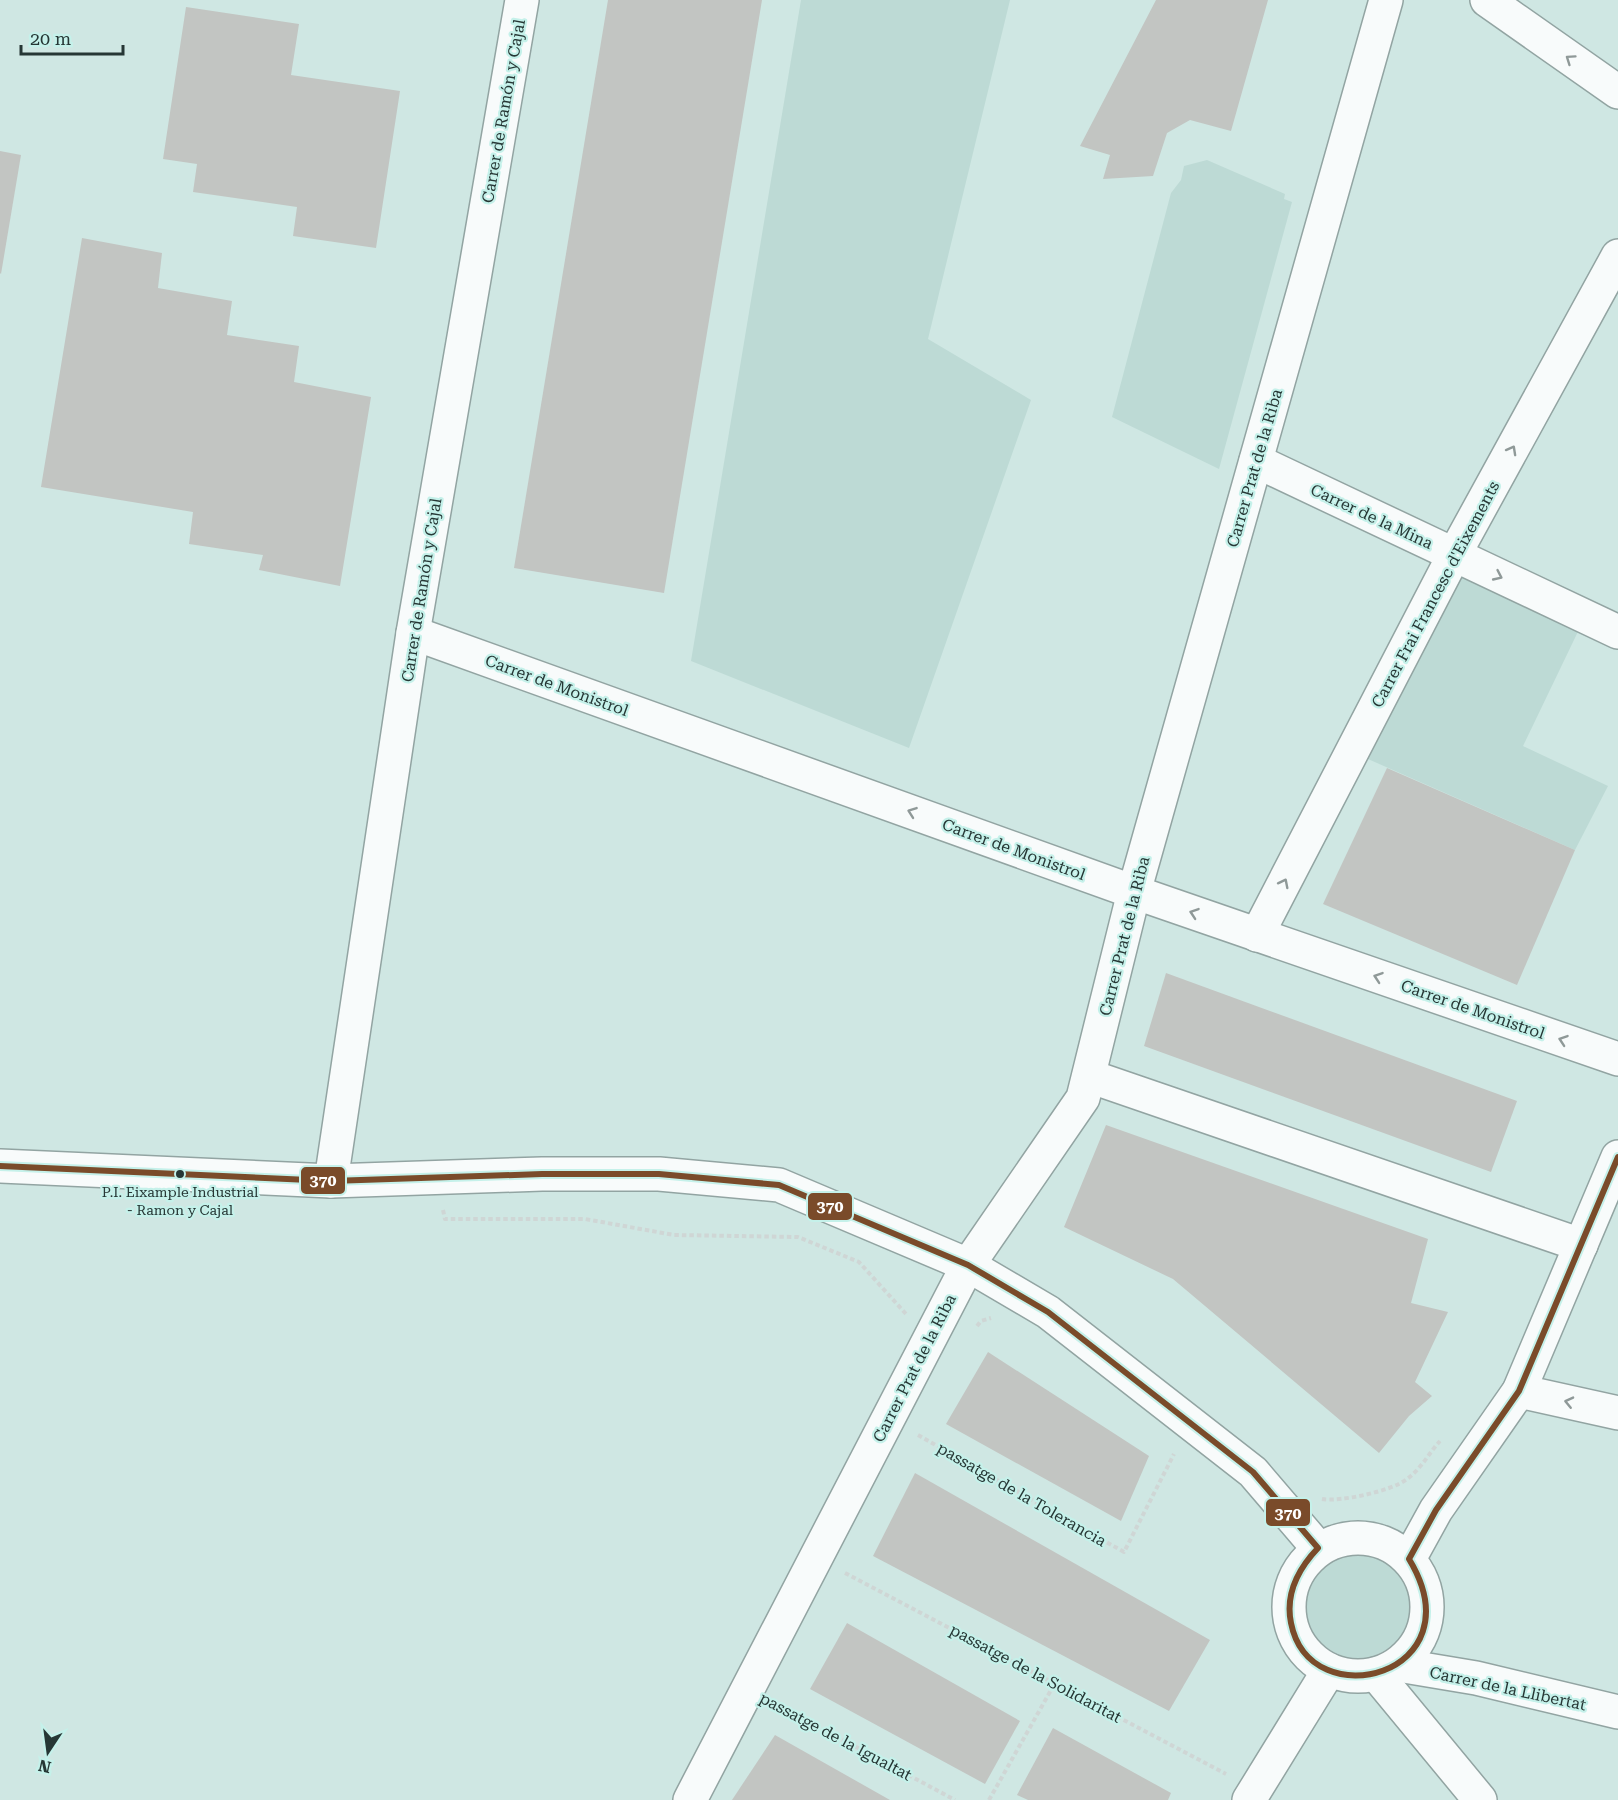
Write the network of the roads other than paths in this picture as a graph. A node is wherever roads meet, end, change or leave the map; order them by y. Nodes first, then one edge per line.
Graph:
1 (522, 0) edge
2 (1386, 0) edge
3 (1487, 0) edge
4 (1618, 92) edge
5 (1618, 256) edge
6 (1256, 461) junction
7 (1454, 555) junction
8 (1618, 632) edge
9 (413, 633) junction
10 (1134, 892) junction
11 (1257, 935) junction
12 (1618, 1059) edge
13 (1089, 1076) junction
14 (1618, 1157) edge
15 (0, 1166) edge
16 (331, 1181) junction
17 (1581, 1245) junction
18 (968, 1265) junction
19 (1520, 1391) junction
20 (1618, 1413) edge
21 (1318, 1548) junction
22 (1409, 1559) junction
23 (1387, 1669) junction
24 (1329, 1670) junction
25 (1618, 1712) edge
26 (1252, 1795) edge
27 (690, 1800) edge
28 (1480, 1800) edge

1 - 9 street, Carrer de Ramón y Cajal
2 - 6 street, Carrer Prat de la Riba
4 -> 3 street
7 -> 5 street, Carrer Frai Francesc d'Eixements
6 - 7 street, Carrer de la Mina
6 - 10 street, Carrer Prat de la Riba
7 -> 8 street, Carrer de la Mina
11 -> 7 street, Carrer Frai Francesc d'Eixements
10 -> 9 street, Carrer de Monistrol
9 - 16 street, Carrer de Ramón y Cajal
11 -> 10 street, Carrer de Monistrol
10 - 13 street, Carrer Prat de la Riba
12 -> 11 street, Carrer de Monistrol
13 - 17 street
13 - 18 street, Carrer Prat de la Riba
14 - 17 street
15 - 16 street
16 - 18 street
17 - 19 street
18 - 21 street
18 - 27 street, Carrer Prat de la Riba
20 -> 19 street
19 - 22 street
21 - 22 street
21 - 24 street
22 - 23 street
23 - 24 street
23 - 25 street, Carrer de la Llibertat
23 - 28 street
24 - 26 street

